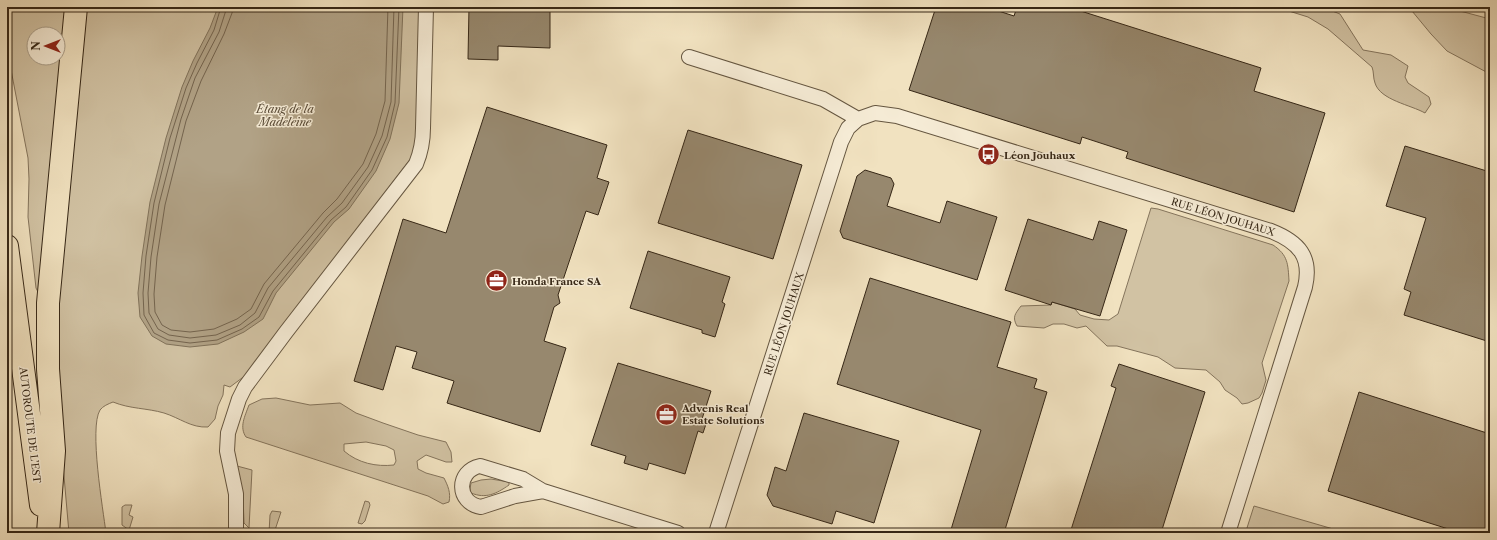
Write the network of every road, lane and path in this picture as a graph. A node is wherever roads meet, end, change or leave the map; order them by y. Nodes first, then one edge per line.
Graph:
1 (76, 7) edge
2 (426, 7) edge
3 (689, 57) dead end
4 (858, 119) junction
5 (7, 246) edge
6 (543, 491) junction
7 (44, 533) edge
8 (48, 533) edge
9 (236, 533) edge
10 (678, 533) edge
11 (716, 533) edge
12 (1228, 533) edge

1 - 8 highway
2 - 9 street
3 - 4 street
4 - 11 street, RUE LÉON JOUHAUX
4 - 12 street, RUE LÉON JOUHAUX
5 - 7 highway, AUTOROUTE DE L’EST
6 - 6 street
6 - 10 street

